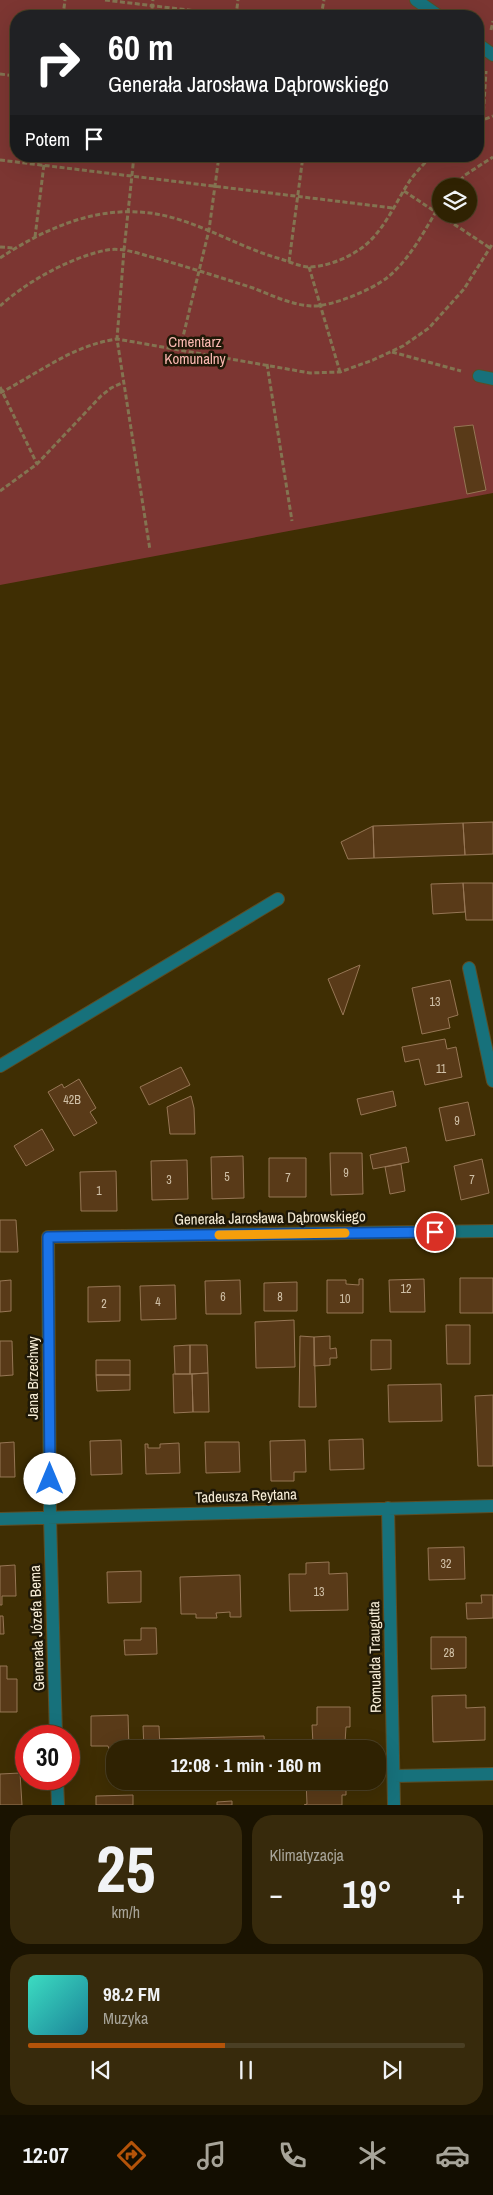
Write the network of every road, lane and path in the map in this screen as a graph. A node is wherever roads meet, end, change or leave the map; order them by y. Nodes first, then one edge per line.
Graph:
1 (105, 0) edge
2 (153, 0) edge
3 (416, 0) edge
4 (153, 6) junction
5 (152, 10) edge
6 (187, 10) edge
7 (430, 10) edge
8 (493, 157) edge
9 (15, 162) edge
10 (44, 162) edge
11 (133, 162) edge
12 (218, 162) edge
13 (302, 162) edge
14 (426, 162) edge
15 (44, 166) junction
16 (131, 176) junction
17 (462, 178) edge
18 (215, 186) junction
19 (404, 190) junction
20 (298, 197) junction
21 (393, 208) junction
22 (432, 209) edge
23 (127, 212) junction
24 (432, 218) edge
25 (452, 223) edge
26 (209, 230) junction
27 (35, 238) junction
28 (493, 243) edge
29 (0, 247) edge
30 (14, 248) junction
31 (490, 248) junction
32 (124, 250) junction
33 (0, 258) edge
34 (289, 262) junction
35 (308, 267) junction
36 (199, 270) junction
37 (320, 304) junction
38 (0, 306) edge
39 (117, 339) junction
40 (180, 348) junction
41 (392, 351) junction
42 (267, 364) junction
43 (340, 372) junction
44 (478, 376) joint
45 (493, 379) edge
46 (123, 383) junction
47 (0, 387) edge
48 (2, 392) edge
49 (37, 464) junction
50 (0, 491) edge
51 (292, 521) dead end
52 (150, 550) dead end
53 (278, 899) dead end
54 (469, 968) dead end
55 (0, 1066) edge
56 (493, 1081) edge
57 (493, 1231) edge
58 (48, 1237) joint
59 (493, 1506) edge
60 (388, 1508) junction
61 (50, 1518) junction
62 (0, 1519) edge
63 (56, 1725) edge
64 (493, 1774) edge
65 (394, 1776) junction
66 (58, 1790) edge
67 (58, 1805) edge
68 (394, 1805) edge

1 - 4 path
2 - 4 path
3 - 7 street
4 - 5 path
4 - 6 path
8 - 17 path
9 - 15 path
10 - 15 path
11 - 16 path
12 - 18 path
13 - 20 path
14 - 19 path
15 - 16 path
15 - 27 path
16 - 18 path
16 - 23 path
18 - 20 path
18 - 26 path
19 - 21 path
19 - 22 path
20 - 21 path
20 - 34 path
21 - 35 path
23 - 26 path
23 - 27 path
23 - 32 path
24 - 37 path
25 - 31 path
26 - 34 path
26 - 36 path
27 - 30 path
28 - 31 path
29 - 30 path
30 - 33 path
31 - 41 path
32 - 36 path
32 - 38 path
32 - 39 path
34 - 35 path
35 - 37 path
36 - 37 path
36 - 40 path
37 - 43 path
39 - 40 path
39 - 46 path
39 - 48 path
40 - 42 path
41 - 43 path
41 - 44 path
42 - 43 path
42 - 51 path
44 - 45 street
46 - 49 path
46 - 52 path
47 - 48 path
48 - 49 path
49 - 50 path
53 - 55 street
54 - 56 street
57 - 58 street, Generała Jarosława Dąbrowskiego
58 - 61 street, Jana Brzechwy
59 - 60 street, Tadeusza Reytana
60 - 61 street, Tadeusza Reytana
60 - 65 street, Romualda Traugutta
61 - 62 street, Tadeusza Reytana
61 - 63 street, Generała Józefa Bema
64 - 65 street
65 - 68 street, Romualda Traugutta
66 - 67 street

